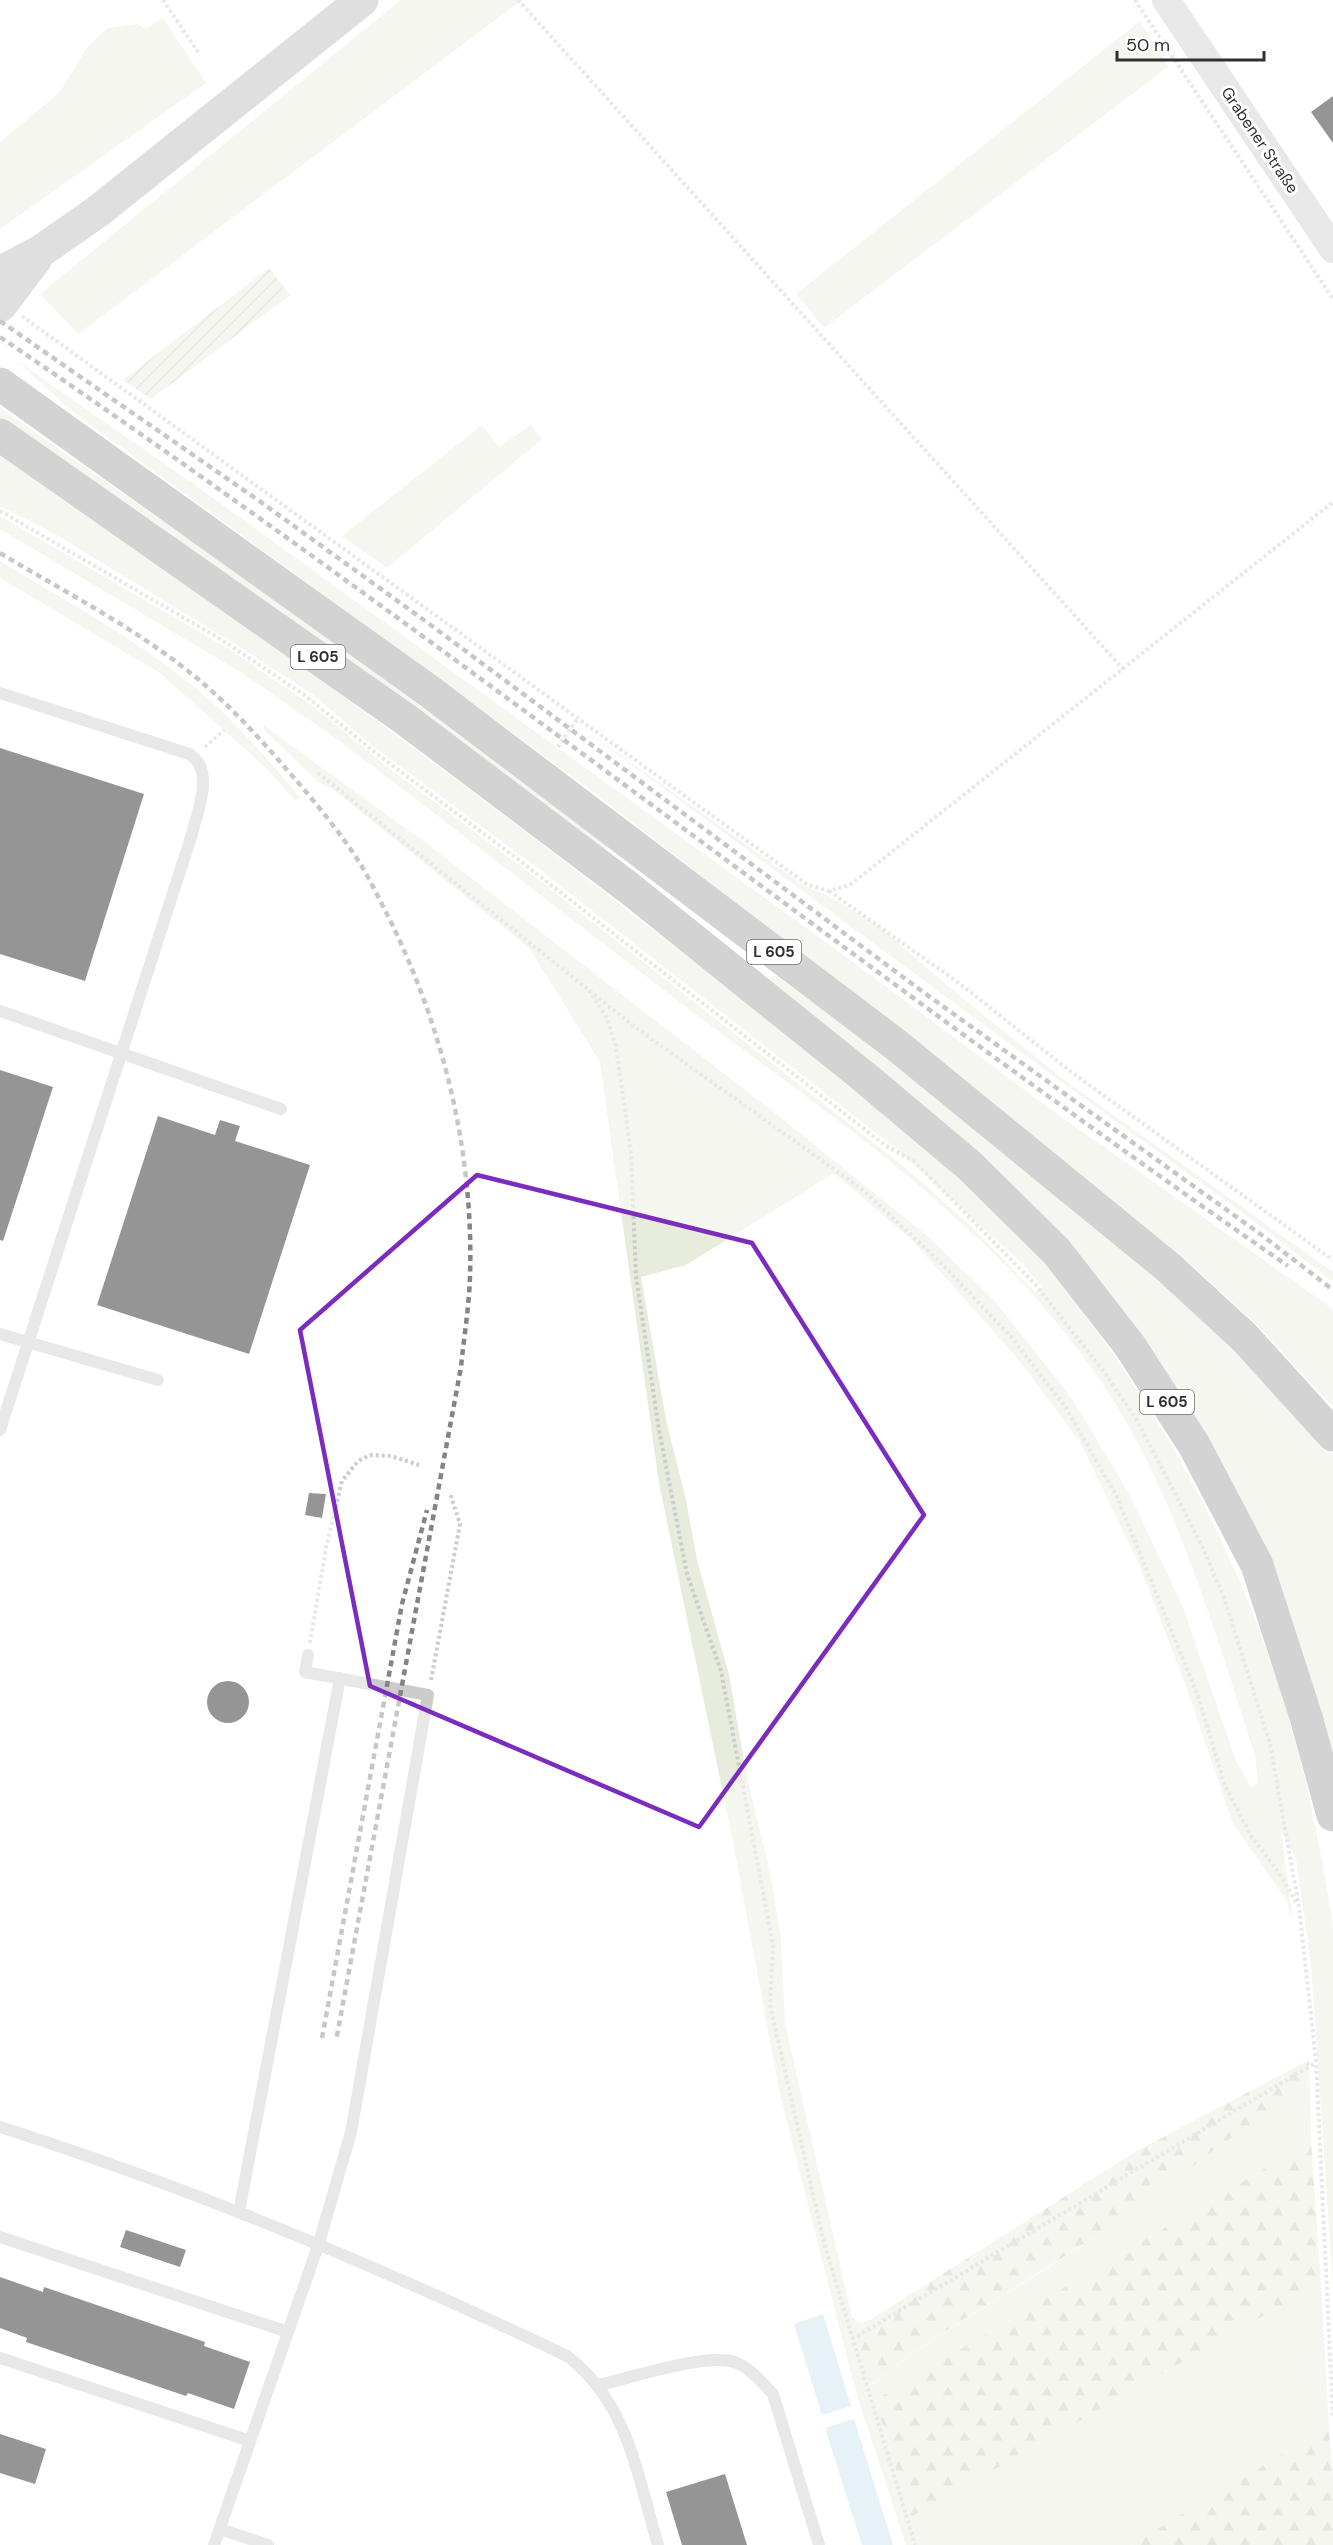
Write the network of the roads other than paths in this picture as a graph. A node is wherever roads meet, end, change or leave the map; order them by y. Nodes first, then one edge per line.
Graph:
1 (362, 0) edge
2 (1166, 0) edge
3 (1333, 249) edge
4 (41, 251) junction
5 (0, 273) edge
6 (0, 306) edge
7 (0, 359) edge
8 (13, 393) edge
9 (0, 435) edge
10 (0, 693) edge
11 (0, 1011) edge
12 (120, 1053) junction
13 (280, 1109) dead end
14 (0, 1334) edge
15 (28, 1343) junction
16 (158, 1380) dead end
17 (0, 1430) edge
18 (1333, 1435) edge
19 (308, 1655) road end
20 (339, 1678) junction
21 (1333, 1815) edge
22 (0, 2127) edge
23 (239, 2212) junction
24 (0, 2237) edge
25 (319, 2243) junction
26 (288, 2332) junction
27 (0, 2358) edge
28 (599, 2385) junction
29 (250, 2441) junction
30 (220, 2529) junction
31 (214, 2545) edge
32 (268, 2545) edge
33 (658, 2545) edge
34 (819, 2545) edge

1 - 4 main road
2 - 3 street, Grabener Straße
4 - 5 main road
4 - 6 main road
7 - 8 highway
8 - 18 highway, L 605
9 - 21 highway, L 605
10 - 12 lane
11 - 12 lane
12 - 13 lane
12 - 15 lane
14 - 15 lane
15 - 16 lane
15 - 17 lane
19 - 20 lane
20 - 23 lane
20 - 25 lane
22 - 23 lane
23 - 25 lane
24 - 26 lane
25 - 26 lane
25 - 28 lane
26 - 29 lane
27 - 29 lane
28 - 33 lane
28 - 34 lane
29 - 30 lane
30 - 31 lane
30 - 32 lane

